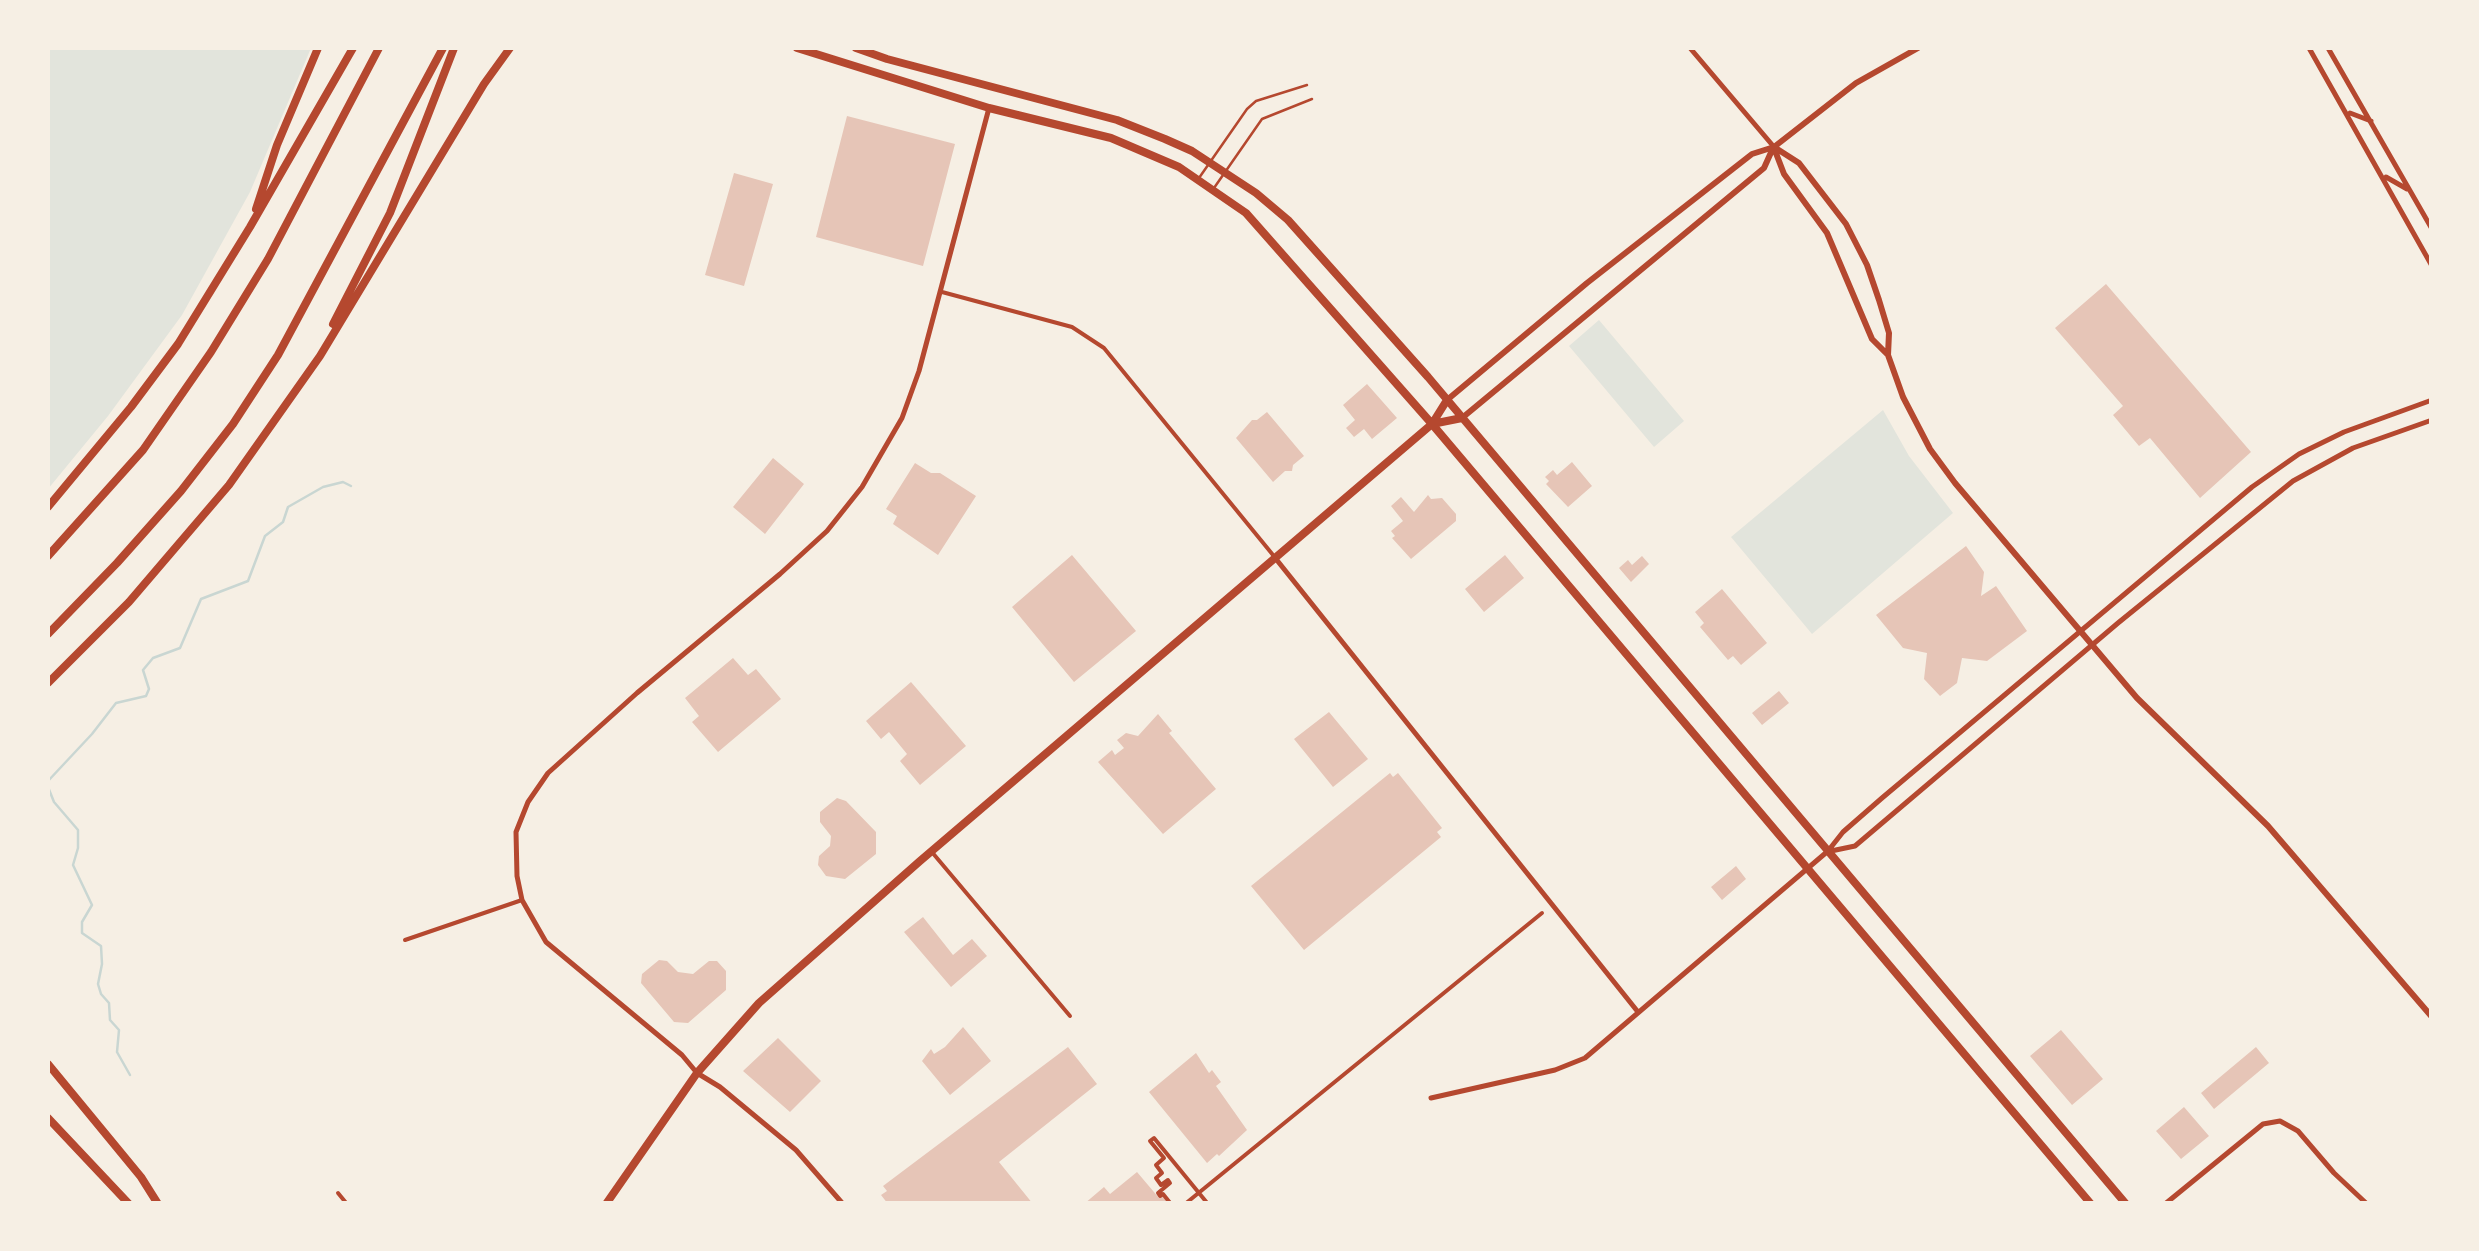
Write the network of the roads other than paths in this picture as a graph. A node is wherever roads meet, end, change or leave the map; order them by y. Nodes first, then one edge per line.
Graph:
1 (318, 48) edge
2 (353, 48) edge
3 (380, 48) edge
4 (443, 48) edge
5 (454, 48) edge
6 (510, 48) edge
7 (797, 48) edge
8 (856, 48) edge
9 (1690, 48) edge
10 (1918, 48) edge
11 (2309, 48) edge
12 (2328, 48) edge
13 (1308, 84) dead end
14 (1312, 99) dead end
15 (990, 108) junction
16 (2347, 112) junction
17 (2371, 121) junction
18 (1774, 147) junction
19 (1209, 162) junction
20 (1224, 172) junction
21 (2383, 176) junction
22 (1198, 179) junction
23 (1214, 189) junction
24 (2410, 190) junction
25 (250, 227) junction
26 (2432, 229) edge
27 (2432, 266) edge
28 (942, 292) junction
29 (1888, 355) junction
30 (296, 390) junction
31 (1448, 400) junction
32 (2432, 400) edge
33 (1462, 418) junction
34 (2432, 420) edge
35 (1432, 424) junction
36 (48, 506) edge
37 (48, 556) edge
38 (1276, 559) junction
39 (2080, 631) junction
40 (48, 634) edge
41 (2092, 645) junction
42 (48, 683) edge
43 (931, 851) junction
44 (1828, 852) junction
45 (1808, 868) junction
46 (522, 900) junction
47 (1542, 913) dead end
48 (405, 940) dead end
49 (1638, 1012) junction
50 (1070, 1016) dead end
51 (2432, 1017) edge
52 (48, 1064) edge
53 (697, 1072) junction
54 (1432, 1098) dead end
55 (48, 1118) edge
56 (1198, 1192) junction
57 (338, 1193) dead end
58 (129, 1204) edge
59 (158, 1204) edge
60 (347, 1204) edge
61 (606, 1204) edge
62 (843, 1204) edge
63 (1171, 1204) edge
64 (1185, 1204) edge
65 (1208, 1204) edge
66 (2090, 1204) edge
67 (2126, 1204) edge
68 (2165, 1204) edge
69 (2368, 1204) edge

1 - 25 main road
2 - 25 main road
3 - 37 main road
4 - 40 main road
5 - 30 main road
6 - 30 main road
7 - 15 main road
8 - 19 main road
9 - 18 street
10 - 18 main road
11 - 16 street
12 - 17 street
13 - 19 lane
14 - 20 lane
15 - 22 main road
15 - 28 street
16 - 17 street
16 - 21 street
17 - 24 street
18 - 29 main road
18 - 29 main road
18 - 31 main road
18 - 33 main road
19 - 20 main road
19 - 22 lane
20 - 23 lane
20 - 31 main road
21 - 24 street
21 - 27 street
22 - 23 main road
23 - 35 main road
24 - 26 street
25 - 36 main road
28 - 38 street
28 - 46 street
29 - 39 main road
30 - 42 main road
31 - 33 main road
31 - 35 main road
32 - 39 street
33 - 35 main road
33 - 44 main road
34 - 41 street
35 - 38 main road
35 - 45 main road
38 - 43 main road
38 - 49 street
39 - 41 main road
39 - 44 street
41 - 44 street
41 - 51 main road
43 - 50 street
43 - 53 main road
44 - 45 street
44 - 67 main road
45 - 49 street
45 - 66 main road
46 - 48 street
46 - 53 street
47 - 56 street
49 - 54 street
52 - 59 main road
53 - 61 main road
53 - 62 street
55 - 58 main road
56 - 63 street
56 - 64 street
56 - 65 street
57 - 60 street
68 - 69 street

